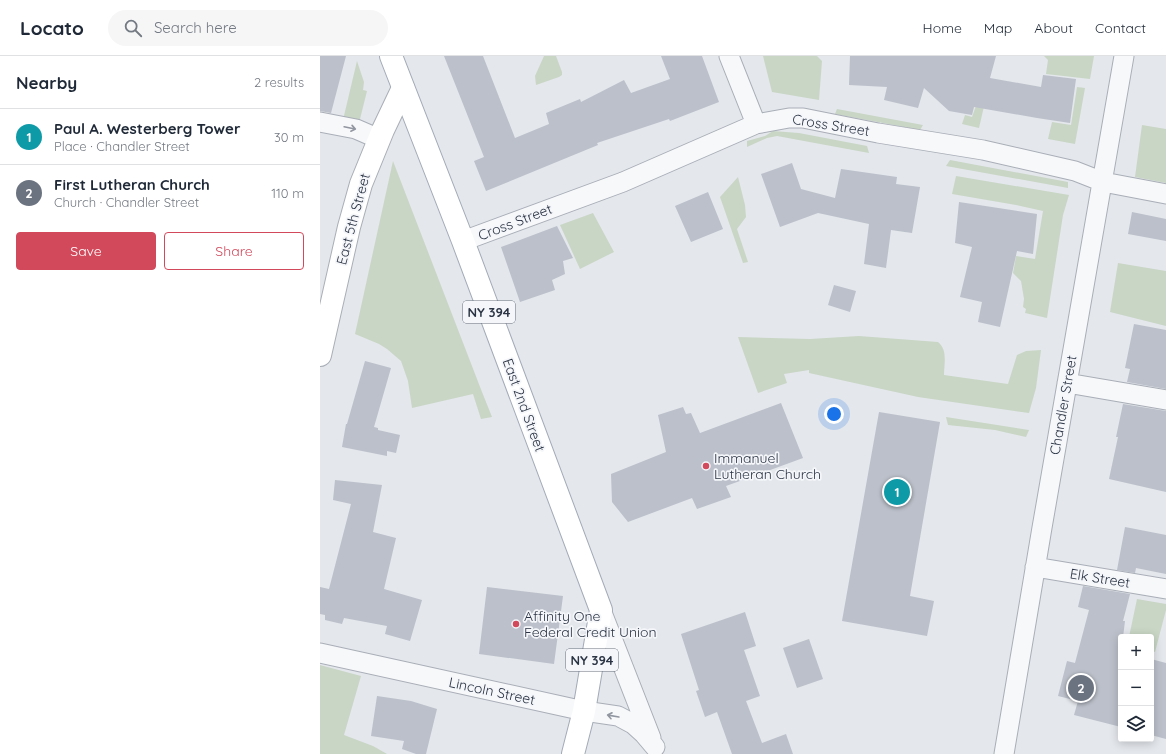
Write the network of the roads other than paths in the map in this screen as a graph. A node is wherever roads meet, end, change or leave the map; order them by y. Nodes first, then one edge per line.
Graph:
1 (391, 56) edge
2 (729, 56) edge
3 (1124, 56) edge
4 (403, 88) junction
5 (320, 122) edge
6 (756, 124) junction
7 (379, 139) junction
8 (1103, 182) junction
9 (1166, 194) edge
10 (463, 241) junction
11 (320, 356) edge
12 (1067, 383) junction
13 (1166, 400) edge
14 (1034, 567) junction
15 (1166, 589) edge
16 (601, 610) junction
17 (320, 653) edge
18 (584, 711) junction
19 (656, 750) edge
20 (573, 754) edge
21 (1004, 754) edge

1 - 4 main road, East 2nd Street / NY 394
2 - 6 street
3 - 8 street, Chandler Street
4 - 7 main road, East 5th Street
4 - 10 main road, East 2nd Street / NY 394
5 -> 7 street
6 - 8 street, Cross Street
6 - 10 street, Cross Street
7 - 11 main road, East 5th Street
8 - 9 street, Cross Street
8 - 12 street, Chandler Street
10 - 16 main road, East 2nd Street / NY 394
12 - 13 street
12 - 14 street, Chandler Street
14 - 15 street, Elk Street
14 - 21 street, Chandler Street
16 - 18 main road, NY 394
16 - 19 street, East 2nd Street
17 - 18 street, Lincoln Street
19 -> 18 street, Lincoln Street
18 - 20 main road, NY 394

